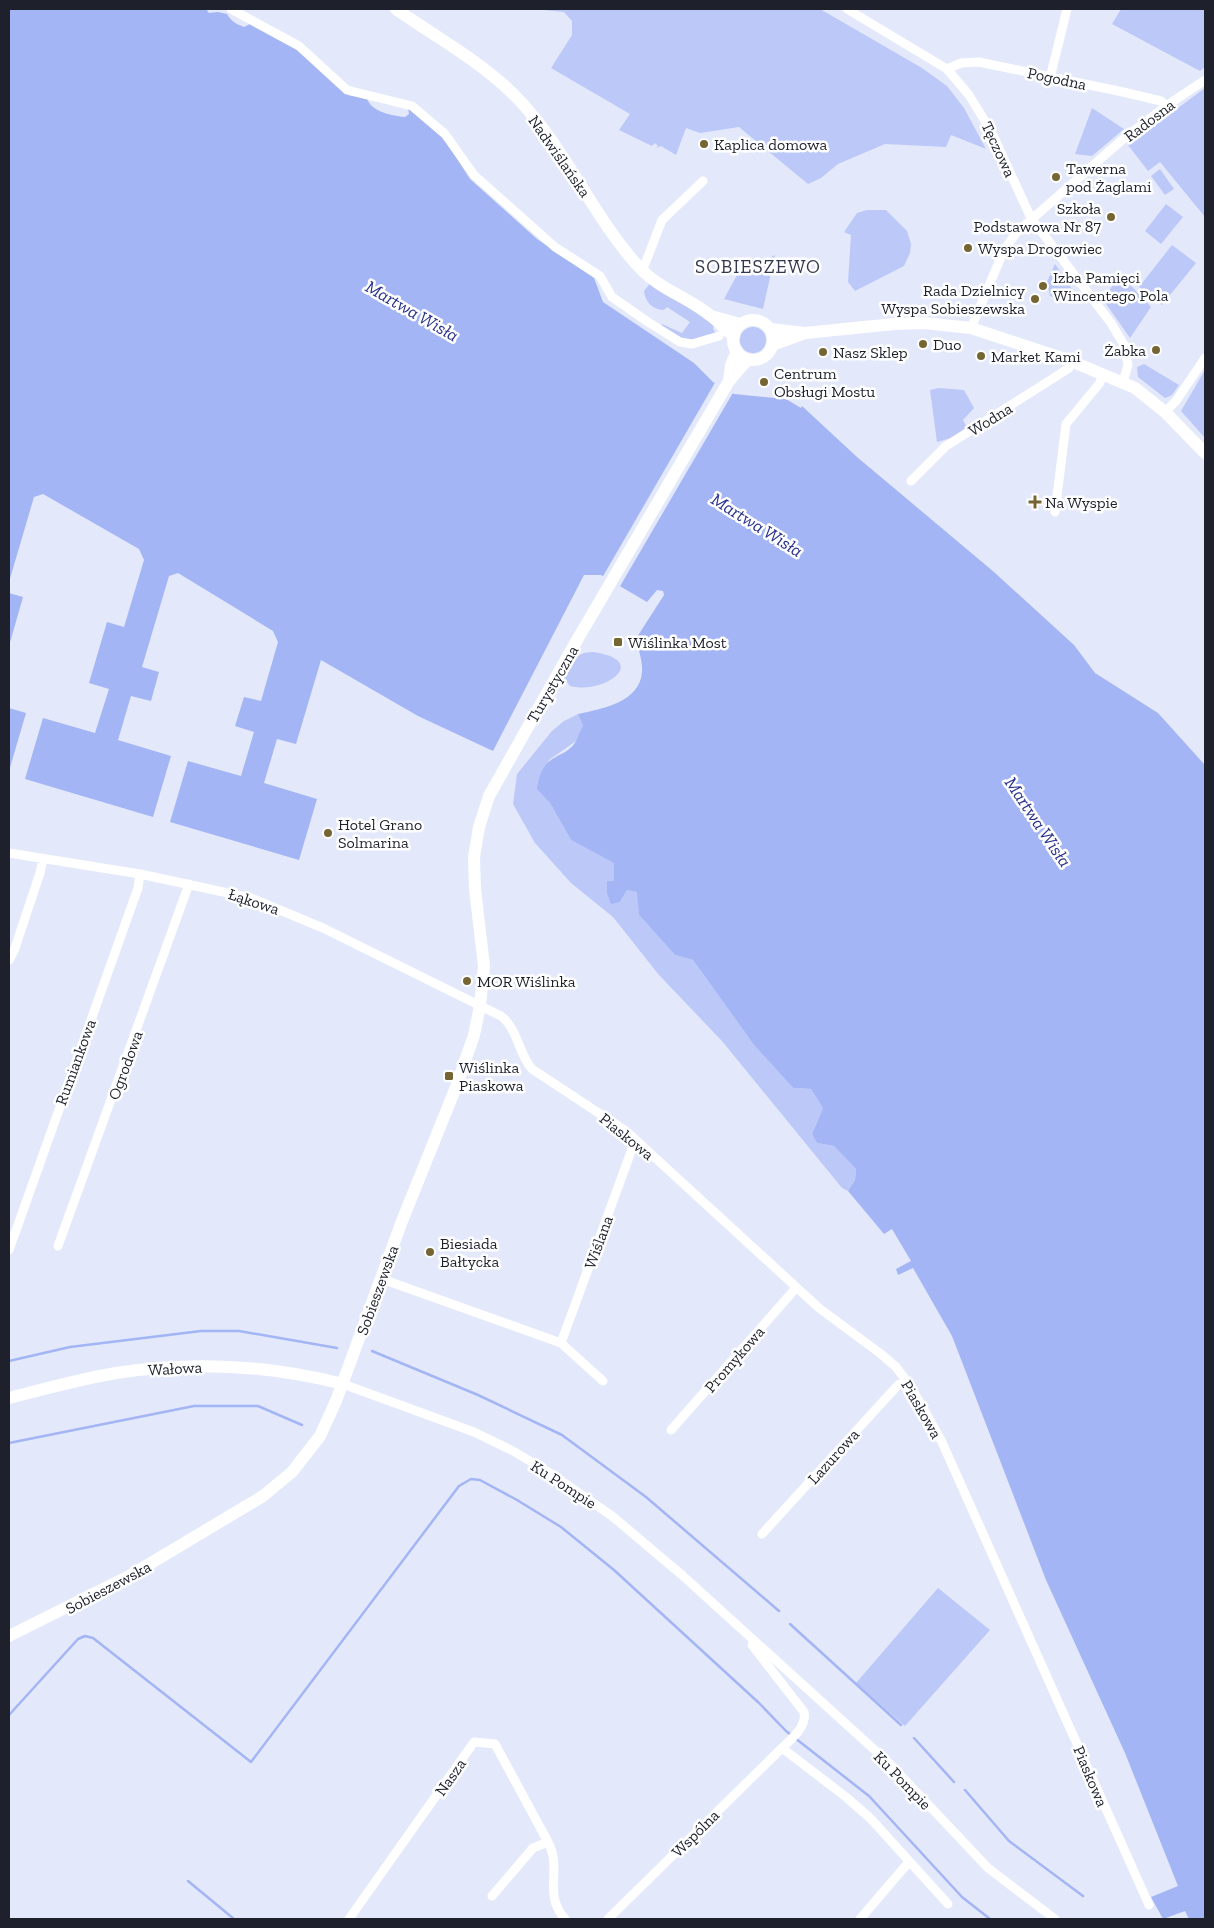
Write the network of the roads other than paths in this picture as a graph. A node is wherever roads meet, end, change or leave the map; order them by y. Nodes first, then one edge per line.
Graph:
1 (231, 9) edge
2 (396, 9) edge
3 (847, 9) edge
4 (1067, 9) edge
5 (946, 69) junction
6 (1050, 78) junction
7 (1205, 80) edge
8 (1166, 106) junction
9 (703, 180) dead end
10 (1031, 218) junction
11 (641, 268) junction
12 (711, 316) junction
13 (740, 324) junction
14 (971, 328) junction
15 (770, 329) junction
16 (804, 334) junction
17 (719, 336) dead end
18 (734, 336) junction
19 (772, 345) junction
20 (737, 351) junction
21 (1205, 358) edge
22 (748, 359) junction
23 (1071, 361) junction
24 (1104, 374) junction
25 (728, 382) junction
26 (1123, 382) junction
27 (1165, 412) junction
28 (1205, 453) edge
29 (911, 481) dead end
30 (1055, 512) dead end
31 (495, 782) joint
32 (9, 853) edge
33 (43, 859) junction
34 (140, 874) junction
35 (189, 884) junction
36 (9, 960) edge
37 (480, 1006) junction
38 (638, 1142) junction
39 (58, 1246) dead end
40 (9, 1250) edge
41 (382, 1279) junction
42 (796, 1288) junction
43 (561, 1343) junction
44 (907, 1380) junction
45 (603, 1381) dead end
46 (342, 1384) junction
47 (9, 1398) edge
48 (671, 1430) dead end
49 (762, 1534) dead end
50 (9, 1636) edge
51 (752, 1639) junction
52 (784, 1746) junction
53 (548, 1842) junction
54 (908, 1863) junction
55 (492, 1896) dead end
56 (948, 1904) dead end
57 (1149, 1906) dead end
58 (349, 1919) edge
59 (565, 1919) edge
60 (608, 1919) edge
61 (860, 1919) edge
62 (1055, 1919) edge

1 - 17 street
2 - 11 main road, Nadwiślańska
3 - 5 street, Tęczowa
4 - 6 street
5 - 6 street, Pogodna
5 - 10 street, Tęczowa
6 - 8 street, Pogodna
7 - 8 street, Radosna
8 - 10 street, Radosna
9 - 11 street
10 - 14 street, Radosna
10 - 26 street, Tęczowa
11 - 12 main road, Nadwiślańska
12 - 13 main road, Nadwiślańska
12 - 18 main road, Nadwiślańska
13 - 15 main road
13 - 18 main road
14 - 16 main road
14 - 23 main road
15 - 16 main road
15 - 19 main road
16 - 19 main road
18 - 20 main road
19 - 22 main road
20 - 22 main road
20 - 25 main road
21 - 27 street
22 - 25 main road
23 - 24 main road
23 - 29 street, Wodna
24 - 26 main road
24 - 30 street
25 - 31 main road, Turystyczna
26 - 27 main road
27 - 28 main road
31 - 37 main road, Sobieszewska
32 - 33 street, Łąkowa
33 - 34 street, Łąkowa
33 - 36 street
34 - 35 street, Łąkowa
34 - 40 street, Rumiankowa
35 - 37 street, Łąkowa
35 - 39 street, Ogrodowa
37 - 38 street, Piaskowa
37 - 41 main road, Sobieszewska
38 - 42 street, Piaskowa
38 - 43 street, Wiślana
41 - 43 street
41 - 46 main road, Sobieszewska
42 - 44 street, Piaskowa
42 - 48 street, Promykowa
43 - 45 street
44 - 49 street, Lazurowa
44 - 57 street, Piaskowa
46 - 47 main road, Wałowa
46 - 50 main road, Sobieszewska
46 - 51 street, Ku Pompie
51 - 52 street, Ku Pompie
51 - 62 street, Ku Pompie
52 - 54 street
52 - 60 street, Wspólna
53 - 55 street
53 - 58 street, Nasza
53 - 59 street, Nasza
54 - 56 street
54 - 61 street

